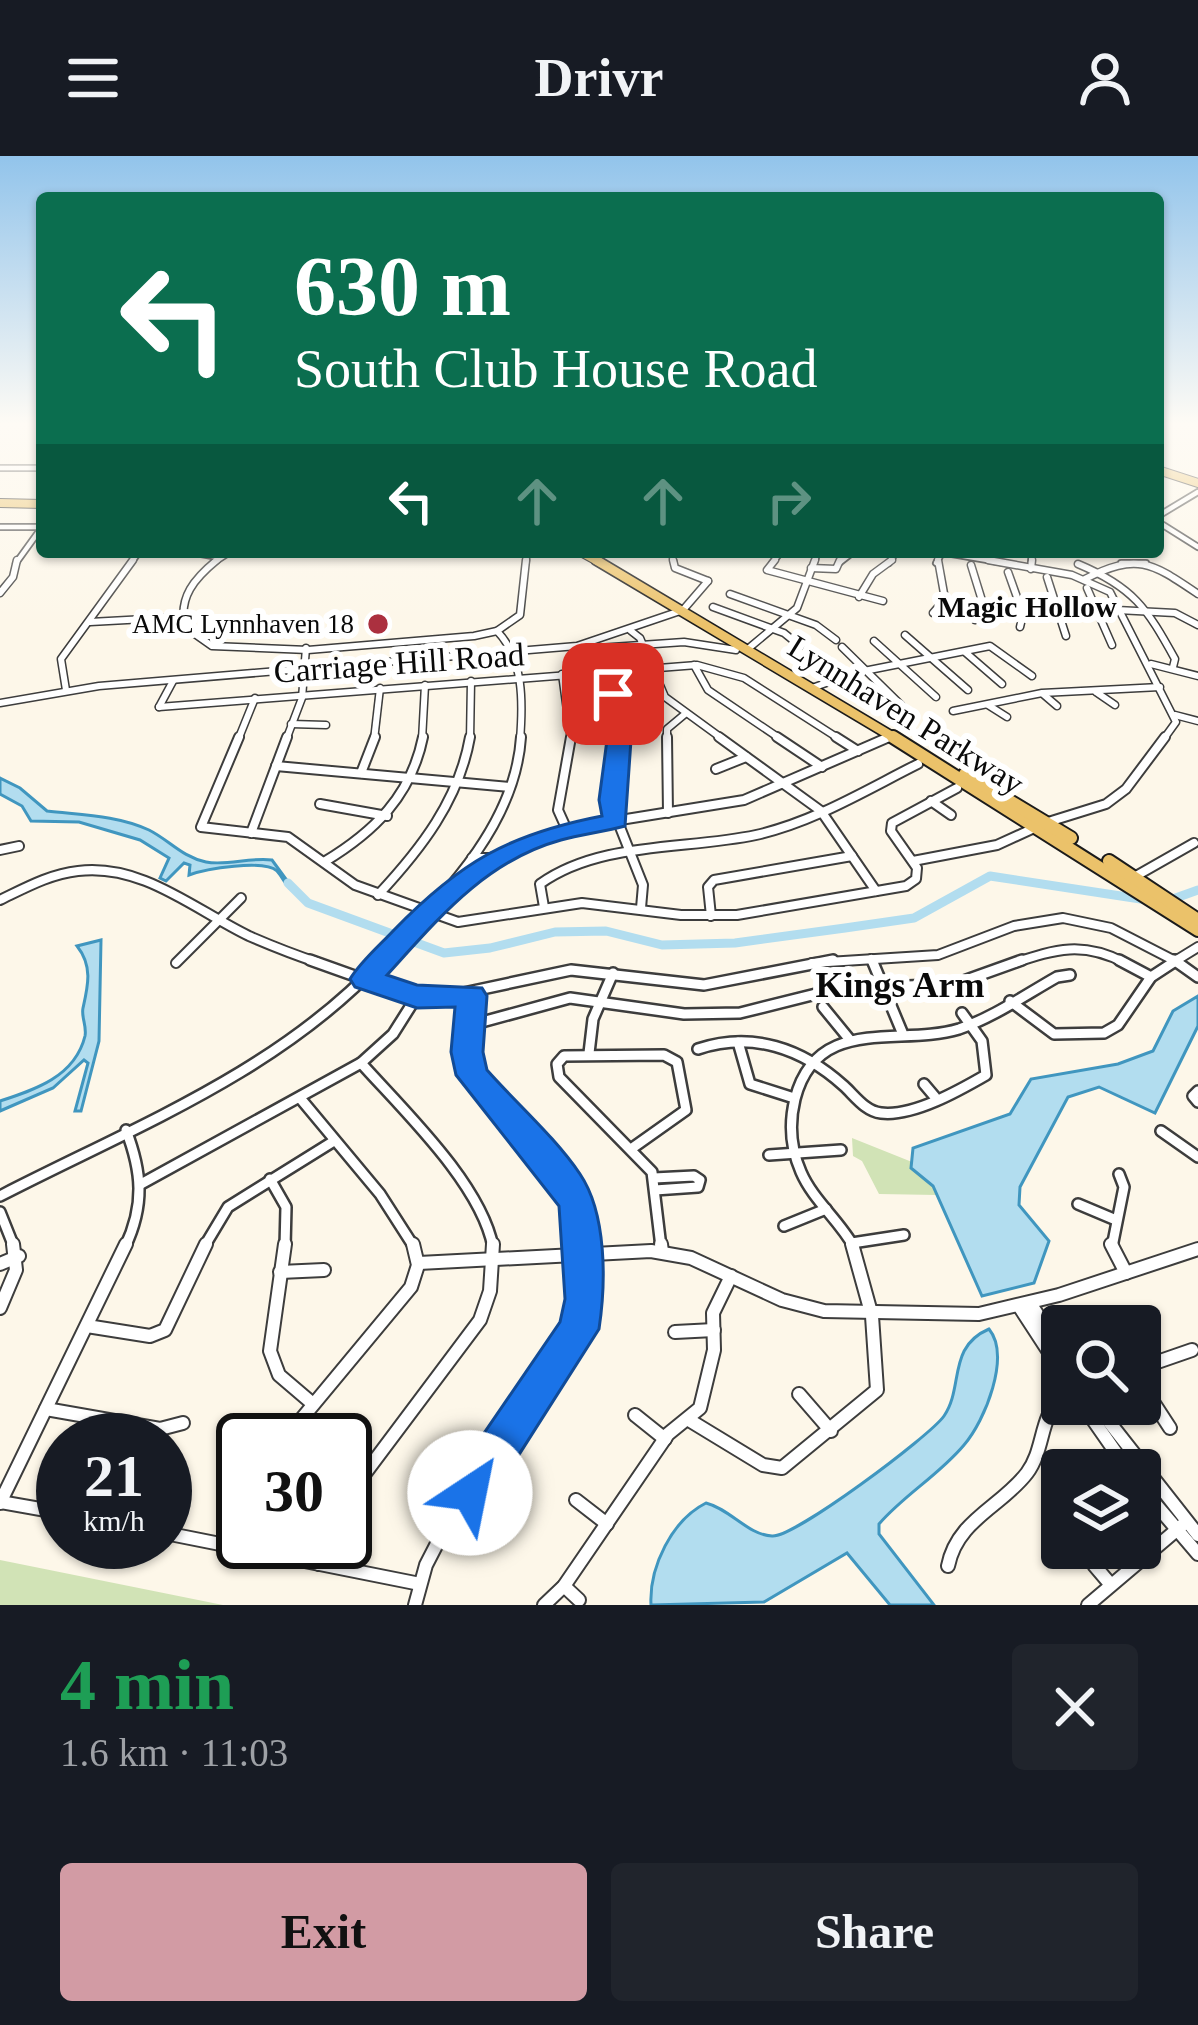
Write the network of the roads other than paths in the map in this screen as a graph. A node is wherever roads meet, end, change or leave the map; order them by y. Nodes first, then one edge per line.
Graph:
1 (1194, 491) edge
2 (0, 502) edge
3 (36, 502) edge
4 (1164, 517) edge
5 (1164, 523) edge
6 (36, 526) edge
7 (0, 527) edge
8 (36, 533) edge
9 (1198, 547) edge
10 (135, 558) edge
11 (221, 558) edge
12 (526, 558) edge
13 (596, 558) edge
14 (671, 558) edge
15 (778, 558) edge
16 (815, 558) edge
17 (842, 558) edge
18 (894, 558) edge
19 (939, 558) edge
20 (973, 558) edge
21 (1032, 558) edge
22 (1078, 564) dead end
23 (970, 565) dead end
24 (811, 568) junction
25 (1031, 569) junction
26 (1008, 572) dead end
27 (1097, 572) junction
28 (690, 574) junction
29 (1047, 577) dead end
30 (677, 582) dead end
31 (1136, 582) dead end
32 (1086, 583) junction
33 (807, 584) junction
34 (1125, 585) junction
35 (0, 593) edge
36 (1197, 593) edge
37 (730, 594) dead end
38 (1183, 595) dead end
39 (860, 597) junction
40 (944, 601) junction
41 (883, 602) dead end
42 (982, 603) junction
43 (1020, 605) junction
44 (713, 607) dead end
45 (1057, 607) junction
46 (684, 608) junction
47 (1095, 608) junction
48 (1123, 610) junction
49 (1149, 611) junction
50 (933, 613) dead end
51 (182, 616) junction
52 (791, 616) junction
53 (975, 620) dead end
54 (88, 622) junction
55 (1198, 625) edge
56 (1020, 627) dead end
57 (774, 630) junction
58 (630, 631) junction
59 (497, 632) junction
60 (905, 635) dead end
61 (1066, 636) dead end
62 (874, 641) dead end
63 (642, 645) junction
64 (1112, 645) dead end
65 (800, 646) dead end
66 (559, 648) junction
67 (746, 648) junction
68 (306, 649) junction
69 (964, 651) junction
70 (512, 652) junction
71 (808, 656) dead end
72 (932, 658) junction
73 (899, 664) junction
74 (1150, 664) junction
75 (694, 665) junction
76 (1172, 667) junction
77 (650, 668) junction
78 (304, 669) junction
79 (866, 670) junction
80 (606, 671) junction
81 (562, 674) junction
82 (1032, 676) dead end
83 (1198, 676) edge
84 (839, 677) junction
85 (517, 678) junction
86 (174, 680) junction
87 (470, 681) junction
88 (1002, 684) dead end
89 (425, 685) junction
90 (816, 686) junction
91 (380, 688) junction
92 (1162, 688) junction
93 (67, 690) junction
94 (968, 690) dead end
95 (1095, 691) junction
96 (1042, 693) junction
97 (303, 694) junction
98 (255, 698) junction
99 (936, 698) dead end
100 (0, 704) edge
101 (987, 704) junction
102 (901, 705) dead end
103 (1114, 705) dead end
104 (1057, 706) dead end
105 (953, 712) dead end
106 (685, 714) junction
107 (1175, 715) junction
108 (1007, 717) dead end
109 (1198, 721) edge
110 (292, 724) junction
111 (326, 724) dead end
112 (894, 735) junction
113 (858, 751) junction
114 (746, 757) junction
115 (918, 764) dead end
116 (276, 766) junction
117 (822, 768) junction
118 (716, 769) dead end
119 (361, 773) junction
120 (410, 777) junction
121 (459, 782) junction
122 (785, 785) junction
123 (510, 787) junction
124 (957, 788) dead end
125 (931, 801) junction
126 (320, 804) dead end
127 (821, 811) junction
128 (668, 813) junction
129 (951, 815) dead end
130 (387, 816) junction
131 (616, 821) junction
132 (1040, 825) junction
133 (567, 830) junction
134 (251, 833) junction
135 (1194, 843) dead end
136 (19, 846) dead end
137 (0, 850) edge
138 (630, 854) junction
139 (498, 855) junction
140 (853, 856) junction
141 (1088, 856) junction
142 (472, 858) junction
143 (913, 861) junction
144 (324, 862) junction
145 (1136, 876) junction
146 (876, 891) junction
147 (445, 893) junction
148 (378, 895) junction
149 (1155, 895) junction
150 (241, 898) dead end
151 (0, 899) edge
152 (544, 907) junction
153 (641, 908) junction
154 (1174, 908) junction
155 (427, 913) junction
156 (711, 916) junction
157 (1198, 920) edge
158 (219, 921) junction
159 (1198, 930) edge
160 (1198, 947) edge
161 (871, 959) junction
162 (1176, 961) junction
163 (176, 963) dead end
164 (613, 973) junction
165 (1070, 975) dead end
166 (1151, 977) junction
167 (1198, 977) edge
168 (365, 979) junction
169 (881, 988) junction
170 (417, 996) junction
171 (471, 996) junction
172 (601, 1000) junction
173 (1010, 1001) junction
174 (823, 1007) dead end
175 (967, 1017) junction
176 (471, 1025) junction
177 (902, 1032) junction
178 (850, 1040) junction
179 (738, 1042) junction
180 (698, 1049) dead end
181 (589, 1053) junction
182 (361, 1063) junction
183 (813, 1064) junction
184 (924, 1084) dead end
185 (1198, 1091) edge
186 (935, 1097) junction
187 (300, 1098) junction
188 (794, 1098) junction
189 (1198, 1102) edge
190 (126, 1130) junction
191 (1161, 1131) dead end
192 (334, 1141) junction
193 (631, 1149) junction
194 (842, 1150) dead end
195 (795, 1153) junction
196 (769, 1155) dead end
197 (1198, 1157) edge
198 (1119, 1174) dead end
199 (270, 1179) junction
200 (141, 1184) junction
201 (0, 1196) edge
202 (1078, 1204) dead end
203 (826, 1209) junction
204 (0, 1212) edge
205 (1116, 1220) junction
206 (784, 1226) dead end
207 (904, 1235) dead end
208 (852, 1243) junction
209 (1198, 1250) edge
210 (662, 1252) junction
211 (581, 1254) junction
212 (19, 1256) junction
213 (496, 1259) junction
214 (418, 1263) junction
215 (0, 1264) edge
216 (324, 1270) dead end
217 (280, 1272) junction
218 (1126, 1273) junction
219 (731, 1276) junction
220 (1025, 1305) junction
221 (0, 1308) edge
222 (868, 1314) junction
223 (1041, 1325) edge
224 (87, 1326) junction
225 (714, 1330) junction
226 (675, 1332) dead end
227 (1041, 1334) edge
228 (1192, 1350) dead end
229 (1161, 1361) edge
230 (799, 1394) dead end
231 (313, 1404) junction
232 (46, 1409) junction
233 (69, 1413) edge
234 (306, 1413) edge
235 (634, 1414) dead end
236 (1161, 1414) edge
237 (689, 1420) junction
238 (1044, 1425) edge
239 (1110, 1425) edge
240 (1170, 1428) dead end
241 (831, 1431) junction
242 (665, 1439) junction
243 (372, 1464) edge
244 (576, 1499) dead end
245 (0, 1503) edge
246 (1161, 1506) edge
247 (36, 1509) edge
248 (607, 1524) junction
249 (1181, 1526) junction
250 (1198, 1535) edge
251 (1198, 1554) edge
252 (948, 1566) dead end
253 (346, 1569) edge
254 (1098, 1569) edge
255 (420, 1583) junction
256 (1112, 1585) junction
257 (564, 1586) junction
258 (579, 1600) dead end
259 (415, 1605) edge
260 (544, 1605) edge
261 (1088, 1605) edge

1 - 4 street
2 - 3 main road
5 - 9 street
6 - 7 street
8 - 35 street
10 - 54 street
11 - 51 street
12 - 59 street
13 - 46 main road, Lynnhaven Parkway
14 - 28 street
15 - 33 street
16 - 24 street
17 - 24 street
18 - 39 street
19 - 40 street
20 - 25 street
21 - 25 street
22 - 27 street
23 - 42 street
24 - 33 street
25 - 32 street
26 - 43 street
27 - 32 street
27 - 34 street
27 - 36 street
28 - 30 street
28 - 46 street
29 - 45 street
31 - 34 street
32 - 47 street
32 - 48 street
33 - 39 street
33 - 52 street
34 - 49 street
36 - 38 street
37 - 52 street
39 - 41 street
40 - 42 street
40 - 50 street
42 - 43 street
42 - 53 street
43 - 45 street
43 - 56 street
44 - 57 street
45 - 47 street
45 - 61 street
46 - 58 street
46 - 67 main road, Lynnhaven Parkway
47 - 48 street
47 - 64 street
48 - 49 street
48 - 74 street
49 - 55 street
49 - 76 street
51 - 54 street
51 - 68 street
52 - 57 street
52 - 79 street
54 - 93 street
57 - 65 street
57 - 67 street
58 - 63 street
58 - 66 street
59 - 68 street
59 - 70 street
60 - 72 street
62 - 73 street
63 - 66 street
63 - 67 street
63 - 77 street
66 - 70 street
67 - 90 main road, Lynnhaven Parkway
68 - 78 street
69 - 72 street
69 - 82 street
69 - 88 street
70 - 78 street
70 - 85 street
71 - 84 street
72 - 73 street
72 - 94 street
73 - 79 street
73 - 99 street
74 - 76 street
74 - 92 street
75 - 77 street, Carriage Hill Road
75 - 113 street, Carriage Hill Road
75 - 117 street
76 - 83 street
77 - 80 street, Carriage Hill Road
77 - 106 street
78 - 86 street
78 - 97 street
79 - 84 street
79 - 102 street
80 - 81 street, Carriage Hill Road
80 - 131 street
81 - 85 street, Carriage Hill Road
81 - 133 street
84 - 90 street
85 - 87 street, Carriage Hill Road
85 - 123 street
86 - 93 street
86 - 98 street, Carriage Hill Road
87 - 89 street, Carriage Hill Road
87 - 121 street
89 - 91 street, Carriage Hill Road
89 - 120 street
90 - 112 main road, Lynnhaven Parkway
91 - 97 street, Carriage Hill Road
91 - 119 street
92 - 95 street
92 - 107 street
93 - 100 street
95 - 96 street
95 - 103 street
96 - 101 street
96 - 104 street
97 - 98 street, Carriage Hill Road
97 - 110 street
98 - 134 street
101 - 105 street
101 - 108 street
106 - 114 street
106 - 128 street
107 - 109 street
107 - 132 street
110 - 111 street
110 - 116 street
112 - 113 street
112 - 132 main road, Lynnhaven Parkway
113 - 117 street
114 - 118 street
114 - 122 street
115 - 127 street
116 - 119 street
116 - 134 street
117 - 122 street
119 - 120 street
120 - 121 street
120 - 130 street
121 - 123 street
121 - 148 street
122 - 127 street
122 - 128 street
123 - 142 street
124 - 125 street
125 - 129 street
125 - 143 street
126 - 130 street
127 - 138 street
127 - 140 street
128 - 131 street
130 - 144 street
131 - 133 street
131 - 138 street
132 - 141 main road, Lynnhaven Parkway
132 - 143 street
132 - 145 main road, Lynnhaven Parkway
133 - 139 street
134 - 144 street
135 - 145 street
136 - 137 street
138 - 152 street
138 - 153 street
139 - 142 street
139 - 147 street
140 - 146 street
140 - 156 street
141 - 145 main road
141 - 149 main road, Lynnhaven Parkway
142 - 147 street
143 - 146 street
144 - 148 street
145 - 149 main road, Lynnhaven Parkway
146 - 156 street
147 - 155 street
148 - 155 street
149 - 154 main road, Lynnhaven Parkway
150 - 158 street
151 - 158 street
152 - 153 street
152 - 155 street
153 - 156 street
154 - 157 main road, Lynnhaven Parkway
154 - 159 main road, Lynnhaven Parkway
155 - 168 street
158 - 163 street
158 - 168 street
160 - 162 street
161 - 162 street
161 - 164 street
161 - 169 street
162 - 166 street
162 - 167 street
164 - 171 street
164 - 172 street
165 - 173 street
166 - 169 street
166 - 173 street
168 - 170 street
168 - 190 street
169 - 172 street
169 - 177 street
170 - 171 street
170 - 182 street
171 - 176 street
172 - 176 street
172 - 181 street
173 - 175 street
174 - 178 street
175 - 177 street
175 - 186 street
176 - 211 street
177 - 178 street
178 - 183 street
179 - 180 street
179 - 183 street
179 - 188 street
181 - 193 street
181 - 193 street
182 - 187 street
182 - 213 street
183 - 186 street
183 - 188 street
184 - 186 street
185 - 189 street
187 - 192 street
187 - 200 street
188 - 195 street
190 - 200 street
190 - 201 street
191 - 197 street
192 - 199 street
192 - 214 street
193 - 210 street
194 - 195 street
195 - 196 street
195 - 203 street
198 - 205 street
199 - 217 street
199 - 224 street
200 - 224 street
202 - 205 street
203 - 206 street
203 - 208 street
204 - 212 street
205 - 218 street
207 - 208 street
208 - 222 street
209 - 218 street
210 - 211 street
210 - 219 street
211 - 213 street
211 - 255 street
212 - 215 street
212 - 221 street
213 - 214 street
213 - 243 street
214 - 231 street
216 - 217 street
217 - 231 street
218 - 220 street
219 - 222 street
219 - 225 street
220 - 222 street
220 - 223 street
220 - 227 street
222 - 241 street
224 - 232 street
225 - 226 street
225 - 237 street
228 - 229 street
230 - 241 street
231 - 234 street
232 - 233 street
232 - 245 street
235 - 242 street
236 - 240 street
237 - 241 street
237 - 242 street
238 - 252 street
239 - 249 street
242 - 248 street
244 - 248 street
245 - 247 street
246 - 249 street
248 - 257 street
249 - 250 street
249 - 251 street
249 - 256 street
253 - 255 street
254 - 256 street
255 - 259 street
256 - 261 street
257 - 258 street
257 - 260 street

